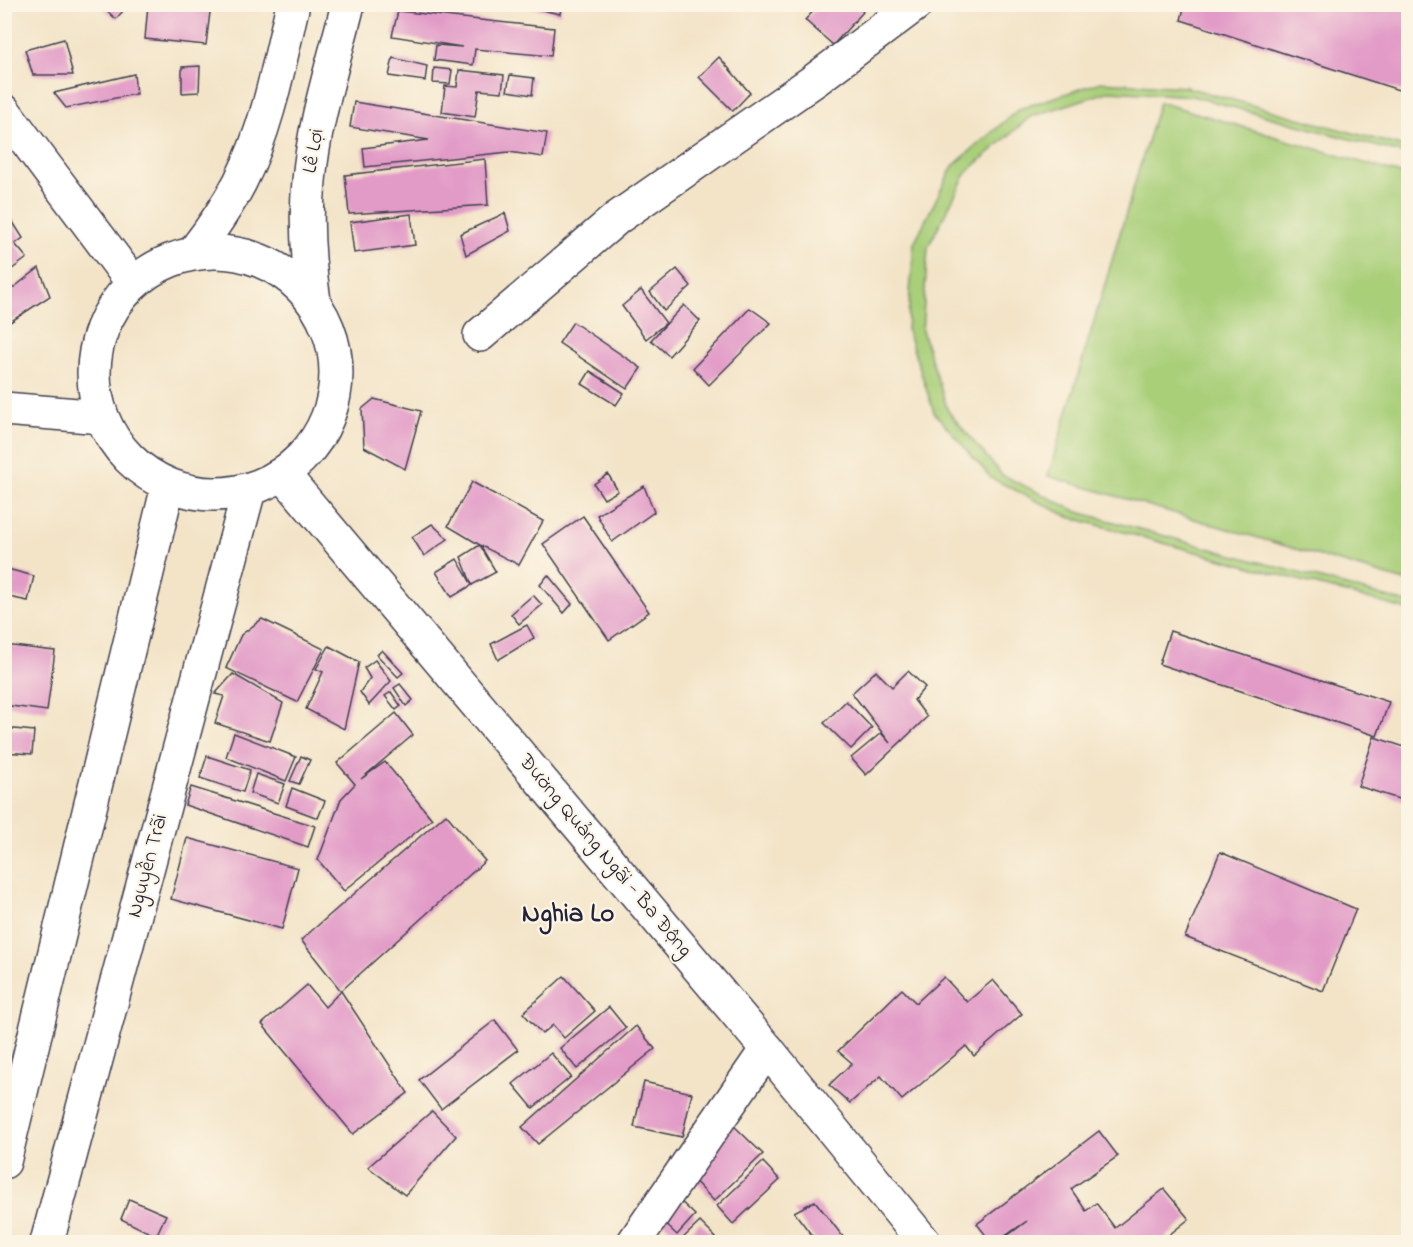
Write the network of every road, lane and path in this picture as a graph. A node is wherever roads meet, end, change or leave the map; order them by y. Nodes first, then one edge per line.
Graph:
1 (293, 4) edge
2 (348, 4) edge
3 (916, 4) edge
4 (4, 111) edge
5 (194, 252) junction
6 (133, 283) junction
7 (314, 301) junction
8 (480, 335) dead end
9 (10, 410) edge
10 (102, 417) junction
11 (283, 474) junction
12 (168, 486) junction
13 (249, 490) junction
14 (767, 1049) junction
15 (4, 1162) edge
16 (47, 1242) edge
17 (634, 1242) edge
18 (924, 1242) edge

1 - 5 main road
2 - 7 main road, Lê Lợi
3 - 8 main road
4 - 6 main road
5 - 6 main road
5 - 7 main road
6 - 10 main road
7 - 11 main road
9 - 10 main road
10 - 12 main road
11 - 13 main road
11 - 14 main road, Đường Quảng Ngãi - Ba Động
12 - 13 main road
12 - 15 main road
13 - 16 main road, Nguyễn Trãi
14 - 17 main road
14 - 18 main road, Đường Quảng Ngãi - Ba Động

